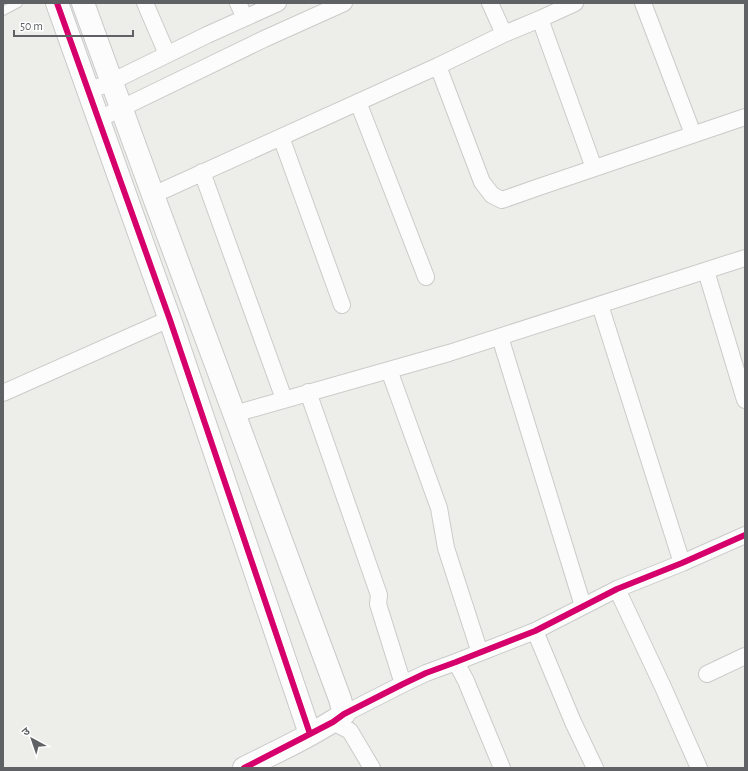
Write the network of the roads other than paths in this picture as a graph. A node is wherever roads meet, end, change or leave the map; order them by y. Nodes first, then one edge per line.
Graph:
1 (18, 3) edge
2 (57, 3) edge
3 (83, 3) edge
4 (145, 3) edge
5 (238, 3) edge
6 (278, 3) edge
7 (344, 3) edge
8 (490, 3) edge
9 (575, 3) edge
10 (643, 3) edge
11 (3, 11) edge
12 (245, 18) junction
13 (540, 19) junction
14 (504, 34) junction
15 (167, 54) junction
16 (438, 66) junction
17 (111, 82) junction
18 (89, 91) junction
19 (358, 102) junction
20 (121, 109) junction
21 (745, 117) edge
22 (99, 119) junction
23 (693, 134) junction
24 (281, 136) junction
25 (594, 168) junction
26 (202, 172) junction
27 (153, 195) junction
28 (745, 258) edge
29 (706, 271) junction
30 (426, 277) dead end
31 (342, 305) dead end
32 (600, 305) junction
33 (170, 320) junction
34 (500, 337) junction
35 (390, 370) junction
36 (308, 392) junction
37 (3, 393) edge
38 (284, 399) junction
39 (745, 400) edge
40 (234, 414) junction
41 (745, 535) edge
42 (682, 563) junction
43 (617, 589) junction
44 (583, 606) junction
45 (535, 631) junction
46 (480, 653) junction
47 (745, 656) edge
48 (456, 662) junction
49 (708, 674) dead end
50 (404, 684) junction
51 (339, 718) junction
52 (310, 734) junction
53 (244, 768) edge
54 (372, 768) edge
55 (502, 768) edge
56 (595, 768) edge
57 (699, 768) edge

1 - 11 lane
2 - 18 street
3 - 17 street
4 - 15 street
5 - 12 street
6 - 12 street
7 - 20 street
8 - 14 street
9 - 13 street
10 - 23 street
12 - 15 street
13 - 14 street
13 - 25 street
14 - 16 street
15 - 17 street
16 - 19 street
16 - 25 street
17 - 18 street
17 - 20 street
18 - 22 street
19 - 24 street
19 - 30 street
20 - 22 street
20 - 27 street
21 - 23 street
22 - 33 street
23 - 25 street
24 - 26 street
24 - 31 street
26 - 27 street
26 - 38 street
27 - 40 street
28 - 29 street
29 - 32 street
29 - 39 street
32 - 34 street
32 - 42 street
33 - 37 street
33 - 52 street
34 - 35 street
34 - 44 street
35 - 36 street
35 - 46 street
36 - 38 street
36 - 50 street
38 - 40 street
40 - 51 street
41 - 42 street
42 - 43 street
43 - 44 street
43 - 57 street
44 - 45 street
45 - 46 street
45 - 56 street
46 - 48 street
47 - 49 street
48 - 50 street
48 - 55 street
50 - 51 street
51 - 52 street
51 - 54 street
52 - 53 street

